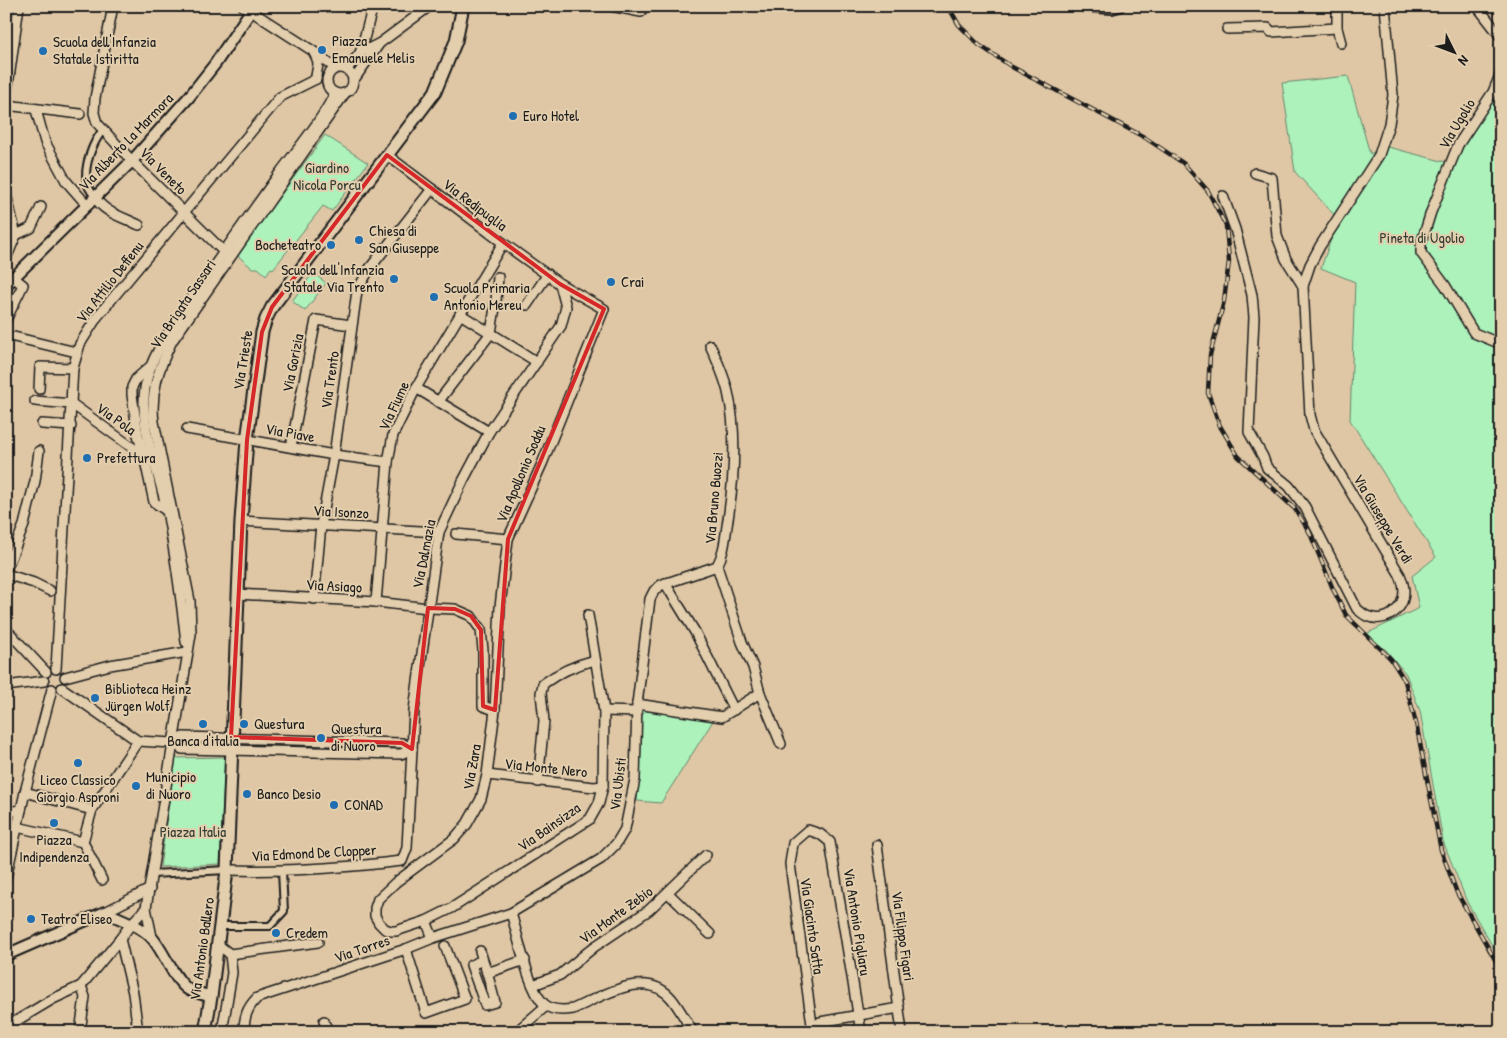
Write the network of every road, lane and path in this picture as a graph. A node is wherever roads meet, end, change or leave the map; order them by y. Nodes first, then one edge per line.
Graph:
1 (19, 6) edge
2 (113, 6) edge
3 (372, 6) edge
4 (430, 6) edge
5 (463, 6) edge
6 (611, 6) edge
7 (1083, 6) edge
8 (1119, 6) edge
9 (1337, 6) edge
10 (1385, 6) edge
11 (1477, 6) edge
12 (249, 8) edge
13 (641, 12) dead end
14 (1336, 28) junction
15 (1228, 29) dead end
16 (1501, 37) edge
17 (1341, 42) dead end
18 (380, 43) junction
19 (313, 51) junction
20 (360, 53) junction
21 (335, 68) junction
22 (1501, 73) edge
23 (351, 75) junction
24 (316, 79) junction
25 (328, 85) junction
26 (335, 93) junction
27 (345, 93) junction
28 (6, 100) edge
29 (6, 105) edge
30 (36, 110) junction
31 (80, 114) dead end
32 (103, 130) junction
33 (387, 155) junction
34 (132, 161) junction
35 (1255, 173) dead end
36 (432, 189) junction
37 (6, 193) edge
38 (1223, 196) dead end
39 (95, 197) junction
40 (87, 205) junction
41 (41, 207) dead end
42 (184, 212) junction
43 (139, 225) dead end
44 (6, 232) edge
45 (16, 235) junction
46 (503, 243) junction
47 (223, 252) junction
48 (6, 259) edge
49 (230, 259) junction
50 (548, 274) junction
51 (498, 277) dead end
52 (10, 281) edge
53 (560, 284) junction
54 (1303, 286) junction
55 (527, 305) dead end
56 (460, 314) junction
57 (6, 320) edge
58 (351, 325) junction
59 (491, 333) junction
60 (10, 335) edge
61 (1501, 344) edge
62 (710, 345) dead end
63 (76, 352) junction
64 (537, 362) junction
65 (152, 365) junction
66 (73, 368) junction
67 (416, 388) junction
68 (39, 389) dead end
69 (35, 401) dead end
70 (438, 402) junction
71 (72, 404) junction
72 (42, 424) dead end
73 (71, 426) junction
74 (187, 429) dead end
75 (489, 432) junction
76 (247, 440) junction
77 (291, 447) junction
78 (39, 451) dead end
79 (334, 455) junction
80 (144, 456) junction
81 (388, 462) junction
82 (167, 511) junction
83 (241, 521) junction
84 (321, 526) junction
85 (382, 528) junction
86 (439, 532) junction
87 (456, 534) dead end
88 (508, 539) junction
89 (717, 566) junction
90 (6, 572) edge
91 (664, 583) junction
92 (50, 591) dead end
93 (238, 594) junction
94 (314, 599) junction
95 (376, 602) junction
96 (428, 608) junction
97 (588, 616) dead end
98 (6, 629) edge
99 (187, 652) junction
100 (595, 660) junction
101 (56, 670) junction
102 (45, 677) junction
103 (65, 677) junction
104 (7, 684) edge
105 (62, 688) junction
106 (52, 689) junction
107 (760, 693) junction
108 (637, 708) junction
109 (494, 710) junction
110 (734, 710) junction
111 (604, 711) junction
112 (232, 737) junction
113 (288, 739) junction
114 (138, 742) junction
115 (370, 742) junction
116 (172, 743) junction
117 (780, 744) dead end
118 (412, 749) junction
119 (231, 750) junction
120 (289, 753) junction
121 (370, 753) junction
122 (487, 775) junction
123 (538, 782) junction
124 (603, 786) junction
125 (25, 792) junction
126 (21, 810) junction
127 (92, 810) junction
128 (6, 812) edge
129 (17, 826) junction
130 (808, 830) joint
131 (83, 842) junction
132 (877, 844) dead end
133 (706, 855) dead end
134 (402, 861) joint
135 (227, 870) junction
136 (282, 871) junction
137 (152, 874) junction
138 (6, 878) edge
139 (102, 880) dead end
140 (150, 889) junction
141 (668, 893) junction
142 (146, 908) junction
143 (110, 910) junction
144 (512, 913) junction
145 (426, 921) junction
146 (131, 924) junction
147 (220, 926) junction
148 (710, 934) dead end
149 (152, 938) junction
150 (433, 938) junction
151 (120, 939) junction
152 (318, 942) dead end
153 (217, 944) junction
154 (446, 946) dead end
155 (406, 949) junction
156 (480, 951) dead end
157 (230, 954) junction
158 (6, 955) edge
159 (483, 960) junction
160 (525, 960) junction
161 (487, 973) junction
162 (533, 985) junction
163 (81, 986) junction
164 (212, 997) junction
165 (546, 1006) junction
166 (899, 1008) junction
167 (858, 1014) junction
168 (324, 1021) dead end
169 (6, 1027) edge
170 (243, 1031) edge
171 (811, 1031) edge
172 (80, 1032) edge
173 (138, 1032) edge
174 (155, 1032) edge
175 (171, 1032) edge
176 (205, 1032) edge
177 (222, 1032) edge
178 (328, 1032) edge
179 (516, 1032) edge
180 (693, 1032) edge
181 (861, 1032) edge
182 (902, 1032) edge

1 - 28 street
2 - 32 street, Via Veneto
3 - 20 street
4 - 18 street
5 - 33 main road, Via Trieste
6 - 13 street
7 - 8 street
9 - 14 street
10 - 54 street, Via Giuseppe Verdi
11 - 16 street
12 - 19 street
12 - 34 street, Via Alberto La Marmora
14 - 15 street
14 - 17 street
18 - 20 street
18 - 23 street
19 - 21 street
19 - 24 street
20 - 23 street
21 - 23 street
21 - 25 street
22 - 61 street, Via Ugolio
23 - 27 street
24 - 25 street
24 - 42 street, Via Attilio Deffenu
25 - 26 street
26 - 27 street
26 - 47 street, Via Brigata Sassari
27 - 49 street, Via Brigata Sassari
29 - 30 street
30 - 31 street
30 - 40 street
32 - 34 street, Via Veneto
32 - 39 street
33 - 36 street, Via Redipuglia
33 - 76 main road, Via Trieste
34 - 39 street, Via Alberto La Marmora
34 - 42 street, Via Veneto
35 - 54 street
36 - 46 street, Via Redipuglia
36 - 58 street, Via Trento
37 - 45 street
38 - 54 street, Via Giuseppe Verdi
39 - 40 street, Via Alberto La Marmora
39 - 43 street
40 - 52 street, Via Alberto La Marmora
41 - 45 street
42 - 47 street, Via Veneto
42 - 63 street, Via Attilio Deffenu
44 - 45 street
45 - 48 street
46 - 50 street, Via Redipuglia
46 - 56 street, Via Fiume
47 - 49 street, Via Veneto
47 - 65 street, Via Brigata Sassari
49 - 99 street, Via Brigata Sassari
50 - 53 street, Via Redipuglia
50 - 55 street
51 - 59 street
52 - 57 street
53 - 64 street, Via Dalmazia
53 - 88 street, Via Apollonio Soddu
56 - 59 street
56 - 67 street, Via Fiume
58 - 77 street, Via Gorizia
58 - 79 street, Via Trento
59 - 64 street
59 - 70 street
60 - 63 street
62 - 89 street, Via Bruno Buozzi
63 - 66 street, Via Attilio Deffenu
64 - 75 street, Via Dalmazia
65 - 80 street, Via Brigata Sassari
65 - 82 street, Via Brigata Sassari
66 - 68 street
66 - 71 street, Via Attilio Deffenu
67 - 70 street
67 - 81 street, Via Fiume
69 - 71 street
70 - 75 street
71 - 73 street, Via Attilio Deffenu
71 - 80 street, Via Pola
72 - 73 street
73 - 101 street, Via Attilio Deffenu
74 - 76 street, Via Piave
75 - 86 street, Via Dalmazia
76 - 77 street, Via Piave
76 - 83 main road, Via Trieste
77 - 79 street, Via Piave
78 - 90 street
79 - 81 street, Via Piave
79 - 84 street, Via Trento
80 - 82 street, Via Brigata Sassari
81 - 85 street, Via Fiume
82 - 99 street, Via Brigata Sassari
83 - 84 street, Via Isonzo
83 - 93 main road, Via Trieste
84 - 85 street, Via Isonzo
84 - 94 street, Via Trento
85 - 86 street, Via Isonzo
85 - 95 street, Via Fiume
86 - 96 street, Via Dalmazia
87 - 88 street
88 - 109 street, Via Apollonio Soddu
89 - 91 street, Via Bruno Buozzi
89 - 107 street, Via Bruno Buozzi
90 - 92 street
91 - 108 street, Via Ubisti
91 - 110 street
93 - 94 street, Via Asiago
93 - 112 main road, Via Trieste
94 - 95 street, Via Asiago
95 - 96 street, Via Asiago
96 - 109 street
96 - 118 street, Via Dalmazia
97 - 100 street, Via Bainsizza
98 - 102 street
99 - 103 street
99 - 116 street, Via Brigata Sassari
100 - 111 street, Via Bainsizza
100 - 123 street
101 - 102 street
101 - 103 street
102 - 104 street
102 - 106 street
103 - 105 street
105 - 106 street
105 - 114 street
106 - 125 street
107 - 110 street
107 - 117 street, Via Bruno Buozzi
108 - 110 street
108 - 111 street
108 - 144 street, Via Ubisti
109 - 122 street, Via Zara
111 - 124 street, Via Bainsizza
112 - 113 street
112 - 116 street
112 - 119 main road, Via Trieste
113 - 115 street
113 - 120 street
114 - 116 street
114 - 127 street
115 - 118 street
115 - 121 street
116 - 119 street
116 - 137 street
118 - 121 street
118 - 134 street, Via Dalmazia
119 - 120 street
119 - 135 main road
120 - 121 street
122 - 123 street, Via Monte Nero
122 - 145 street, Via Zara
123 - 124 street, Via Monte Nero
124 - 145 street, Via Bainsizza
125 - 126 street
125 - 127 street
126 - 128 street
126 - 129 street
127 - 131 street
129 - 131 street
129 - 138 street
130 - 167 street, Via Antonio Pigliaru
130 - 171 street, Via Giacinto Satta
131 - 139 street
132 - 166 street, Via Filippo Figari
133 - 141 street, Via Monte Zebio
134 - 136 street, Via Edmond De Clopper
135 - 136 street, Via Edmond De Clopper
135 - 137 street
135 - 147 main road, Via Antonio Ballero
136 - 147 street
137 - 140 street
140 - 142 street
140 - 143 street
141 - 148 street
141 - 162 street, Via Monte Zebio
142 - 146 street
142 - 149 street
143 - 146 street
143 - 158 street
144 - 150 street, Via Torres
144 - 160 street
145 - 150 street
146 - 149 street
146 - 151 street
147 - 153 main road, Via Antonio Ballero
149 - 164 street
150 - 155 street, Via Torres
151 - 163 street
151 - 173 street
152 - 157 street
153 - 157 street
153 - 164 main road, Via Antonio Ballero
154 - 155 street
155 - 170 street, Via Torres
156 - 159 street
157 - 177 street
159 - 161 street
159 - 161 street
160 - 161 street
160 - 162 street
162 - 165 street
163 - 169 street
163 - 172 street
164 - 176 main road, Via Antonio Ballero
165 - 179 street
165 - 180 street
166 - 167 street
166 - 182 street, Via Filippo Figari
167 - 171 street
167 - 181 street, Via Antonio Pigliaru
168 - 178 street
174 - 175 street

